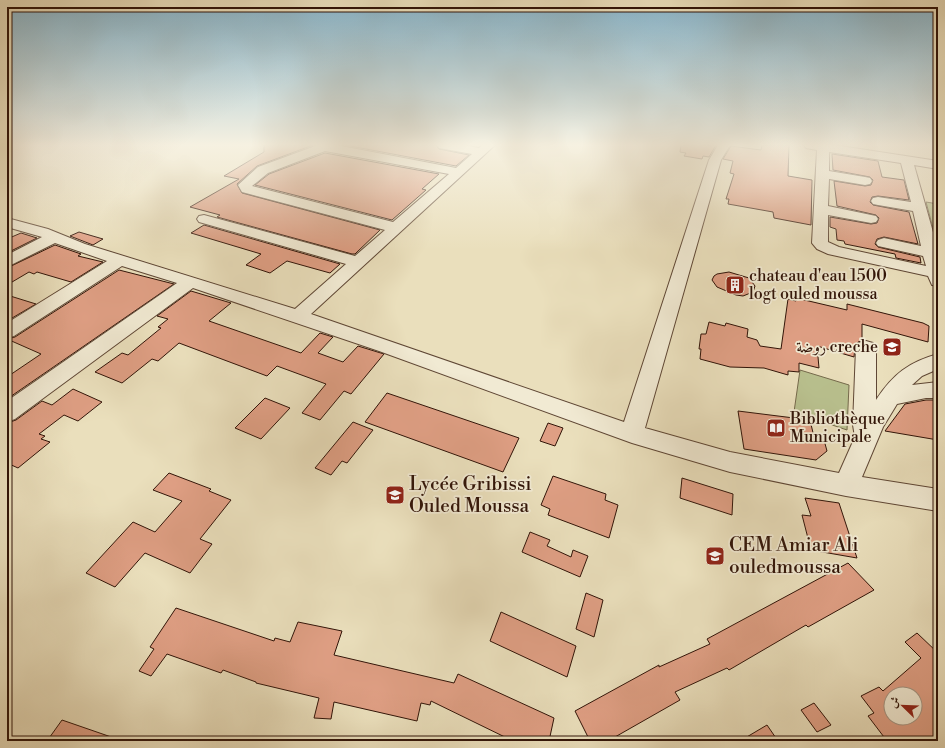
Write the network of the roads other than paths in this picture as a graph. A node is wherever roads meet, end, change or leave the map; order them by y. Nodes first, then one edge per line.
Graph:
1 (251, 180) edge
2 (449, 180) edge
3 (709, 180) edge
4 (822, 180) edge
5 (858, 180) edge
6 (912, 180) edge
7 (865, 181) dead end
8 (878, 201) dead end
9 (920, 208) junction
10 (822, 209) junction
11 (204, 219) dead end
12 (871, 219) dead end
13 (7, 222) edge
14 (28, 228) junction
15 (397, 228) junction
16 (54, 237) junction
17 (7, 238) edge
18 (884, 243) dead end
19 (931, 253) junction
20 (121, 259) junction
21 (7, 262) edge
22 (358, 262) junction
23 (937, 277) edge
24 (190, 282) junction
25 (298, 316) junction
26 (7, 332) edge
27 (866, 348) dead end
28 (938, 361) edge
29 (938, 390) edge
30 (890, 397) junction
31 (7, 413) edge
32 (632, 434) junction
33 (866, 438) junction
34 (846, 485) junction
35 (938, 500) edge

1 - 15 street
2 - 15 street
3 - 32 street
4 - 10 street
5 - 7 street
6 - 9 street
8 - 9 street
9 - 19 street
10 - 12 street
10 - 23 street
11 - 22 street
13 - 14 street
14 - 16 street
14 - 17 street
15 - 22 street
16 - 20 street
16 - 21 street
18 - 19 street
19 - 23 street
20 - 24 street
20 - 26 street
22 - 25 street
24 - 25 street
24 - 31 street
25 - 32 street
27 - 33 street
28 - 30 street
29 - 30 street
30 - 33 street
32 - 34 street
33 - 34 street
34 - 35 street

